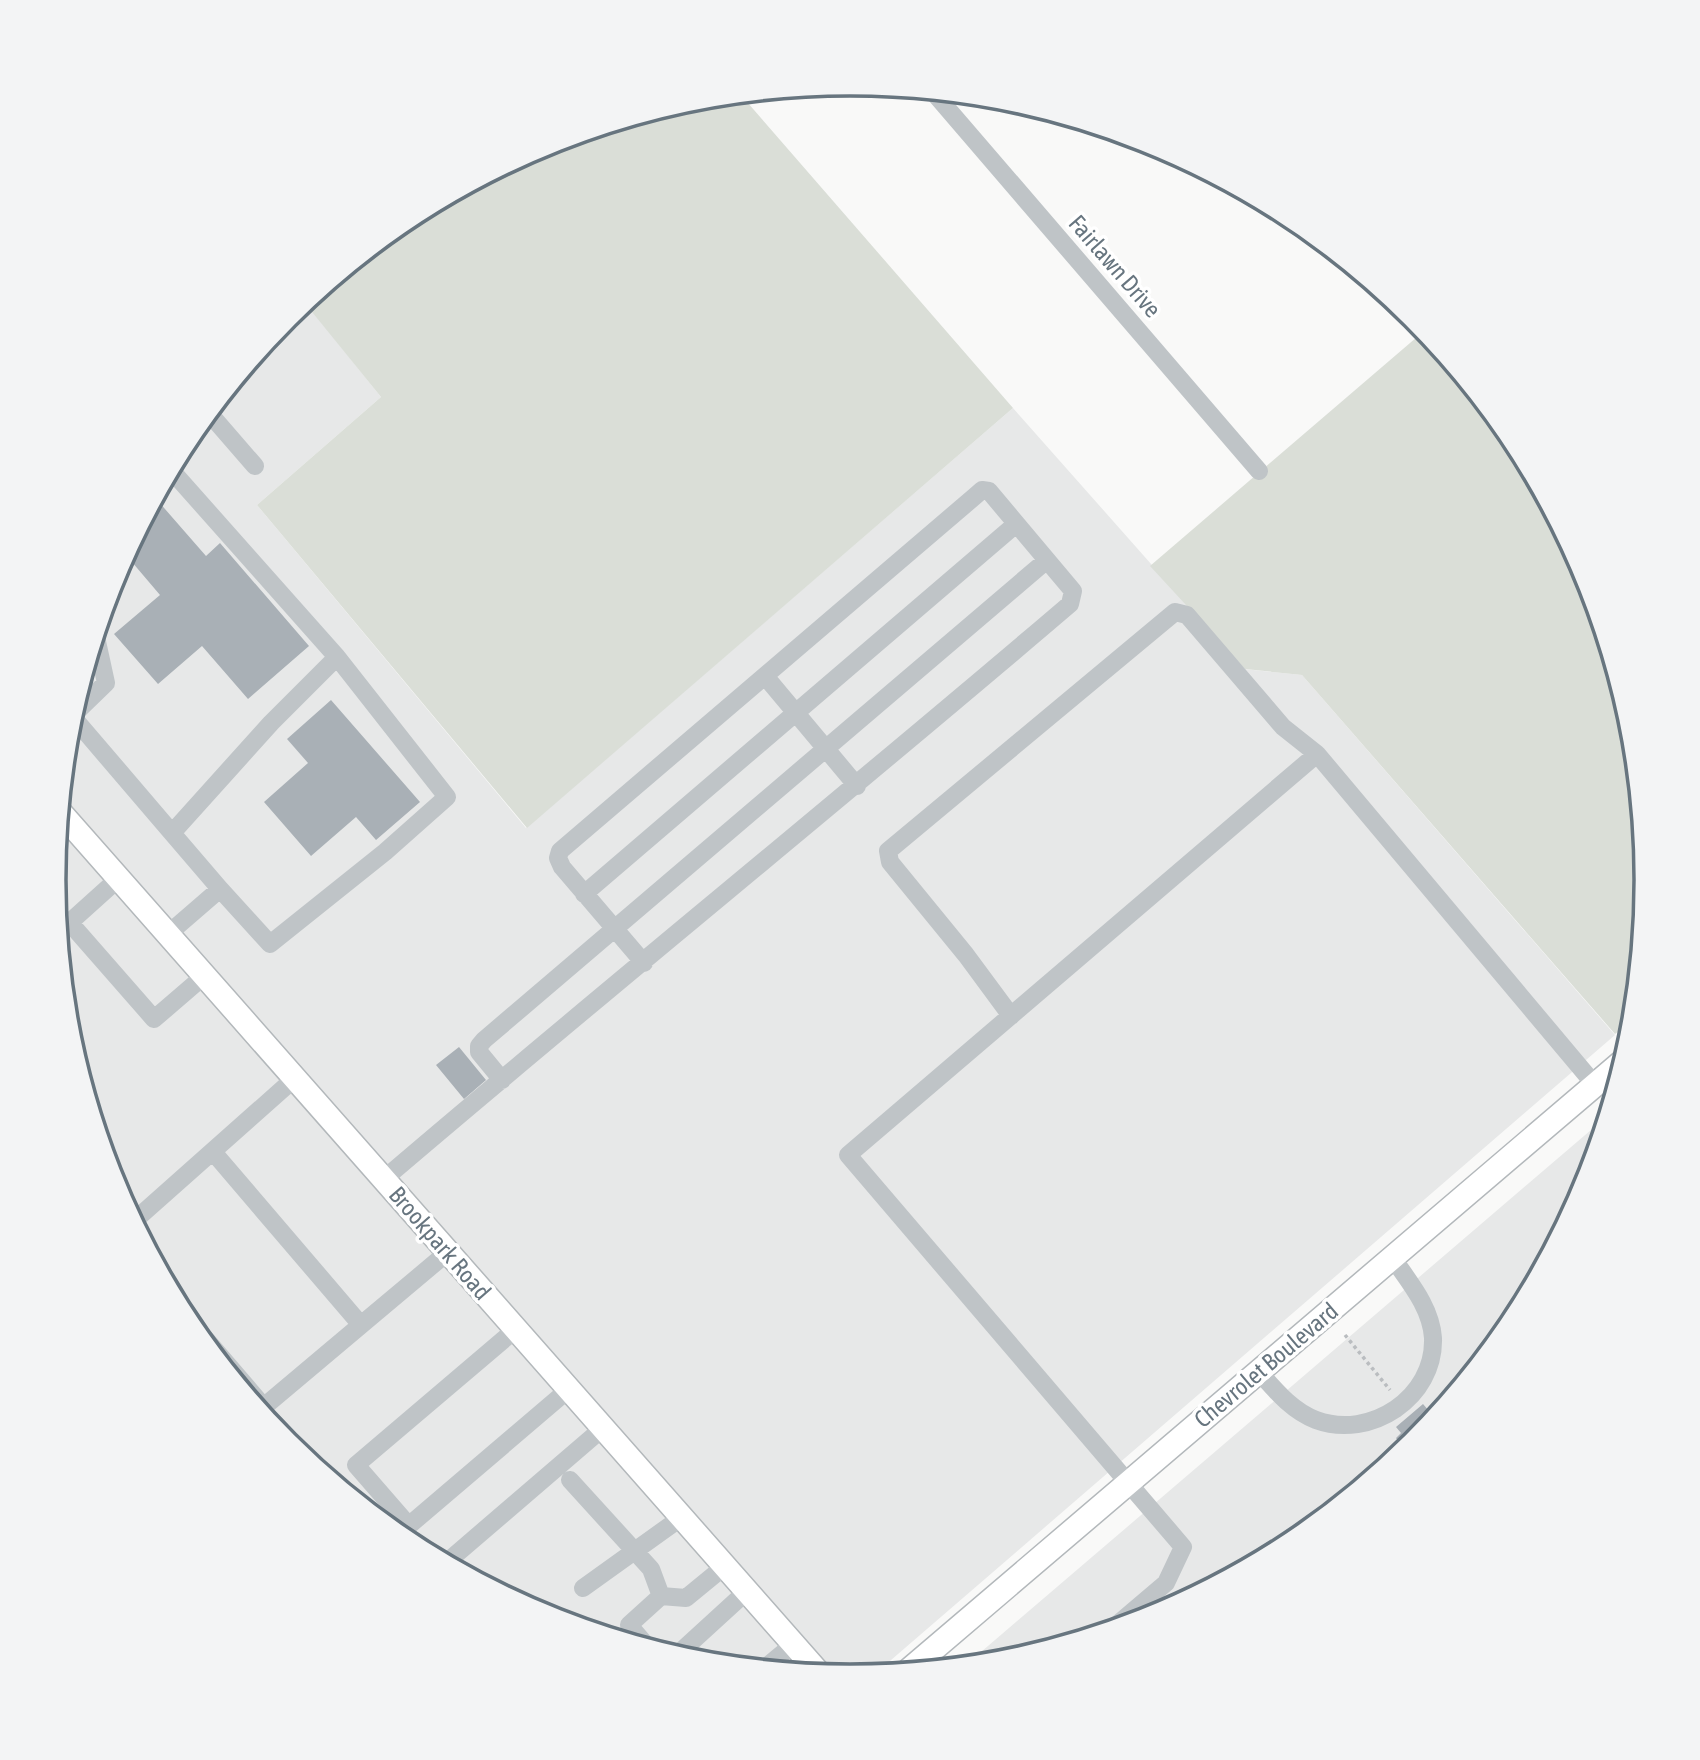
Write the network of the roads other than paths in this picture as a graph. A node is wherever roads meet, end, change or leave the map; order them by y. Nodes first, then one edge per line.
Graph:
1 (942, 102) edge
2 (216, 421) edge
3 (255, 466) dead end
4 (1259, 471) dead end
5 (178, 478) edge
6 (1016, 524) junction
7 (1047, 560) junction
8 (100, 655) edge
9 (337, 657) junction
10 (765, 676) junction
11 (88, 701) edge
12 (795, 712) junction
13 (82, 728) edge
14 (825, 749) junction
15 (1317, 754) junction
16 (857, 786) junction
17 (69, 822) edge
18 (172, 833) junction
19 (119, 878) junction
20 (220, 890) junction
21 (584, 894) junction
22 (68, 925) edge
23 (614, 929) junction
24 (68, 930) edge
25 (168, 934) junction
26 (643, 963) junction
27 (204, 976) junction
28 (1010, 1016) junction
29 (1609, 1073) edge
30 (295, 1078) junction
31 (502, 1080) junction
32 (1595, 1085) junction
33 (214, 1153) junction
34 (384, 1179) junction
35 (141, 1215) edge
36 (448, 1252) junction
37 (1392, 1257) junction
38 (361, 1325) junction
39 (516, 1329) junction
40 (1259, 1372) junction
41 (569, 1389) junction
42 (267, 1404) edge
43 (603, 1428) junction
44 (570, 1480) dead end
45 (1128, 1483) junction
46 (394, 1517) edge
47 (682, 1517) junction
48 (408, 1526) edge
49 (635, 1552) junction
50 (454, 1556) edge
51 (725, 1566) junction
52 (583, 1588) dead end
53 (747, 1591) junction
54 (661, 1596) junction
55 (1134, 1610) edge
56 (637, 1634) edge
57 (794, 1644) junction
58 (687, 1646) edge
59 (775, 1660) edge
60 (921, 1660) edge
61 (810, 1662) edge

1 - 4 street, Fairlawn Drive
2 - 3 street
5 - 9 street
6 - 7 street
6 - 10 street
6 - 12 street
7 - 14 street
7 - 16 street
8 - 11 street
9 - 18 street
9 - 20 street
10 - 12 street
10 - 21 street
12 - 14 street
12 - 21 street
13 - 18 street
14 - 16 street
14 - 23 street
15 - 28 street
15 - 28 street
15 - 32 street
16 - 26 street
17 - 19 main road, Brookpark Road
18 - 20 street
19 - 22 street
19 - 25 main road, Brookpark Road
20 - 25 street
21 - 23 street
23 - 26 street
23 - 31 street
24 - 27 street
25 - 27 main road, Brookpark Road
26 - 31 street
27 - 30 main road, Brookpark Road
28 - 45 street
29 - 32 main road, Chevrolet Boulevard
30 - 33 street
30 - 34 main road, Brookpark Road
31 - 34 street
32 - 37 main road, Chevrolet Boulevard
33 - 35 street
33 - 38 street
34 - 36 main road, Brookpark Road
36 - 38 street
36 - 39 main road, Brookpark Road
37 - 40 main road, Chevrolet Boulevard
37 - 40 street
38 - 42 street
39 - 41 main road, Brookpark Road
39 - 46 street
40 - 45 main road, Chevrolet Boulevard
41 - 43 main road, Brookpark Road
41 - 48 street
43 - 47 main road, Brookpark Road
43 - 50 street
44 - 49 street
45 - 55 street
45 - 60 main road, Chevrolet Boulevard
47 - 49 street
47 - 51 main road, Brookpark Road
49 - 52 street
49 - 54 street
51 - 53 main road, Brookpark Road
51 - 54 street
53 - 57 main road, Brookpark Road
53 - 58 street
54 - 56 street
57 - 59 street
57 - 61 main road, Brookpark Road

